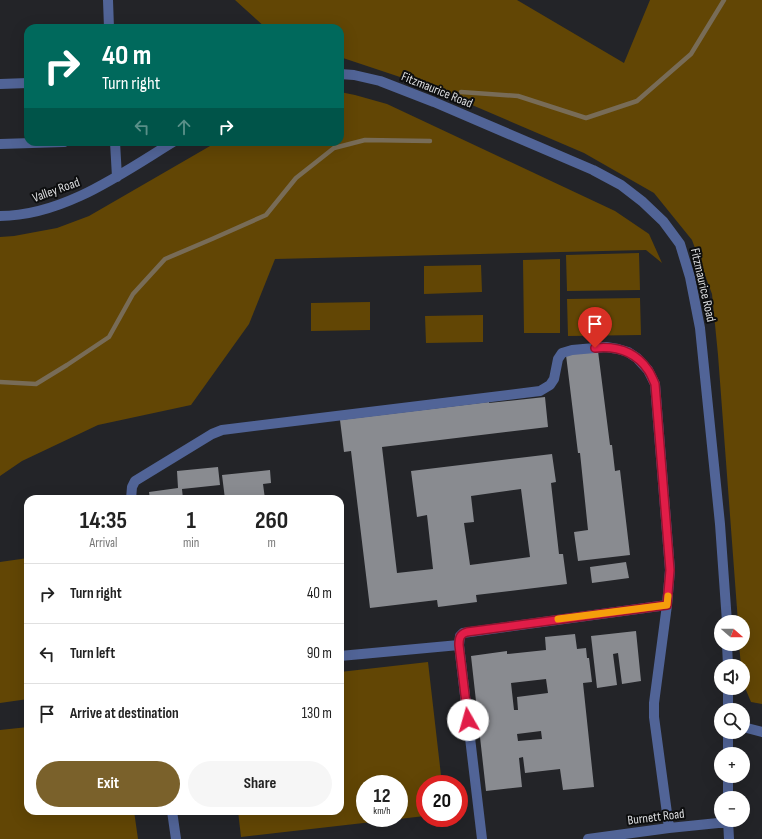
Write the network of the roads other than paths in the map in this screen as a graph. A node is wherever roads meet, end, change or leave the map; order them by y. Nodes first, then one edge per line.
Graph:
1 (108, 0) edge
2 (109, 24) edge
3 (344, 74) edge
4 (24, 83) edge
5 (0, 84) edge
6 (24, 143) edge
7 (0, 144) edge
8 (115, 146) edge
9 (167, 146) edge
10 (117, 177) junction
11 (0, 216) edge
12 (131, 495) edge
13 (667, 605) junction
14 (726, 615) edge
15 (459, 645) junction
16 (344, 656) edge
17 (750, 729) edge
18 (762, 732) edge
19 (173, 815) edge
20 (714, 823) edge
21 (728, 827) edge
22 (669, 828) junction
23 (176, 839) edge
24 (482, 839) edge
25 (588, 839) edge
26 (728, 839) edge

1 - 2 street
3 - 14 street, Fitzmaurice Road
4 - 5 street
6 - 7 street
8 - 10 street
9 - 10 street
10 - 11 street, Valley Road
12 - 13 street
13 - 15 street
13 - 22 street
15 - 16 street
15 - 24 street
17 - 18 street
19 - 23 street
20 - 22 street, Burnett Road
21 - 26 street
22 - 25 street, Burnett Road

